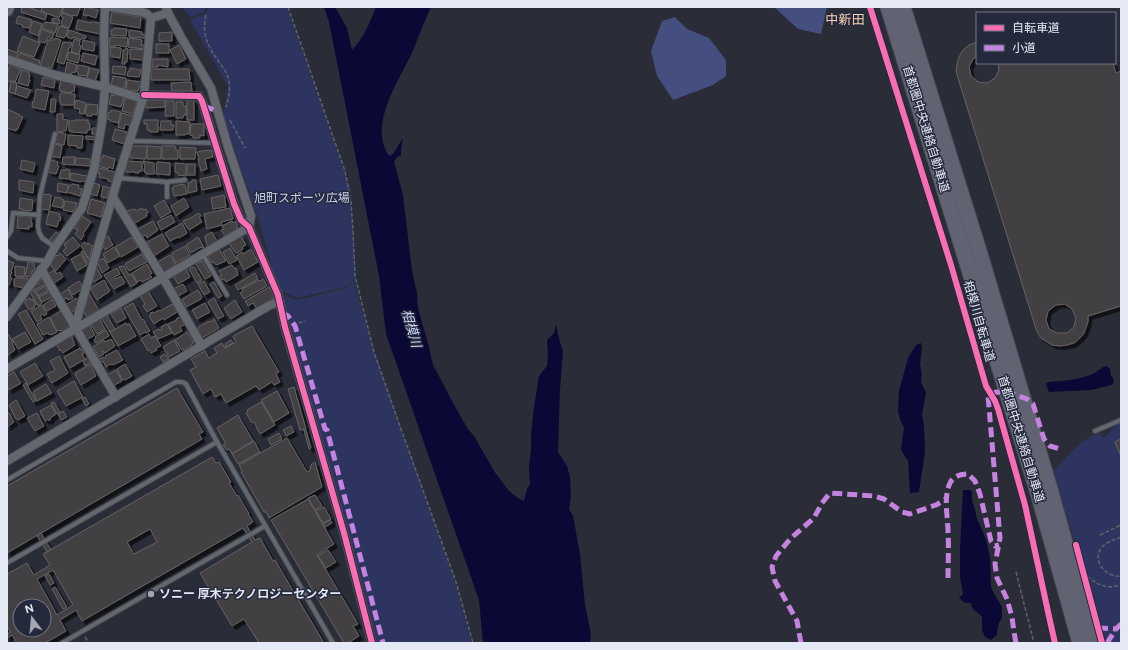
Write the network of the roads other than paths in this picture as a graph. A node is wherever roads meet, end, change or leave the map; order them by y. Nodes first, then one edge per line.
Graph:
1 (8, 7) edge
2 (105, 7) edge
3 (111, 7) edge
4 (888, 7) edge
5 (903, 7) edge
6 (7, 10) edge
7 (167, 10) edge
8 (151, 18) junction
9 (7, 59) edge
10 (105, 87) junction
11 (143, 97) junction
12 (55, 134) dead end
13 (131, 141) junction
14 (215, 143) junction
15 (118, 178) junction
16 (185, 180) dead end
17 (167, 182) junction
18 (113, 197) junction
19 (167, 197) dead end
20 (38, 215) junction
21 (249, 227) junction
22 (7, 237) edge
23 (55, 247) junction
24 (7, 251) edge
25 (203, 254) junction
26 (47, 262) junction
27 (42, 269) junction
28 (163, 278) junction
29 (227, 294) dead end
30 (280, 302) junction
31 (7, 317) edge
32 (76, 327) junction
33 (202, 346) junction
34 (7, 369) edge
35 (116, 397) junction
36 (1121, 420) edge
37 (1094, 431) dead end
38 (217, 442) junction
39 (7, 461) edge
40 (7, 480) edge
41 (265, 526) junction
42 (7, 563) edge
43 (62, 643) edge
44 (333, 643) edge
45 (372, 643) edge
46 (1080, 643) edge
47 (1093, 643) edge

1 - 6 main road
2 - 10 street
3 - 8 street
4 - 46 highway, 首都圏中央連絡自動車道
5 - 47 highway, 首都圏中央連絡自動車道
7 - 8 street
7 - 21 street
8 - 11 street
9 - 10 street
10 - 11 street
10 - 23 street
11 - 13 street
11 - 14 street
12 - 20 lane
13 - 14 lane
13 - 15 street
14 - 21 street
15 - 17 lane
15 - 18 street
16 - 17 lane
17 - 19 lane
18 - 28 street
18 - 32 street
20 - 22 lane
20 - 23 lane
21 - 25 street
21 - 30 street
23 - 26 street
24 - 26 lane
25 - 28 street
25 - 29 lane
26 - 27 street
27 - 31 street
27 - 32 street
28 - 32 street
28 - 33 street
30 - 33 street
30 - 45 street
32 - 34 street
32 - 35 street
33 - 35 street
35 - 39 street
36 - 37 lane
38 - 40 lane
38 - 41 lane
38 - 42 lane
41 - 43 lane
41 - 44 lane

